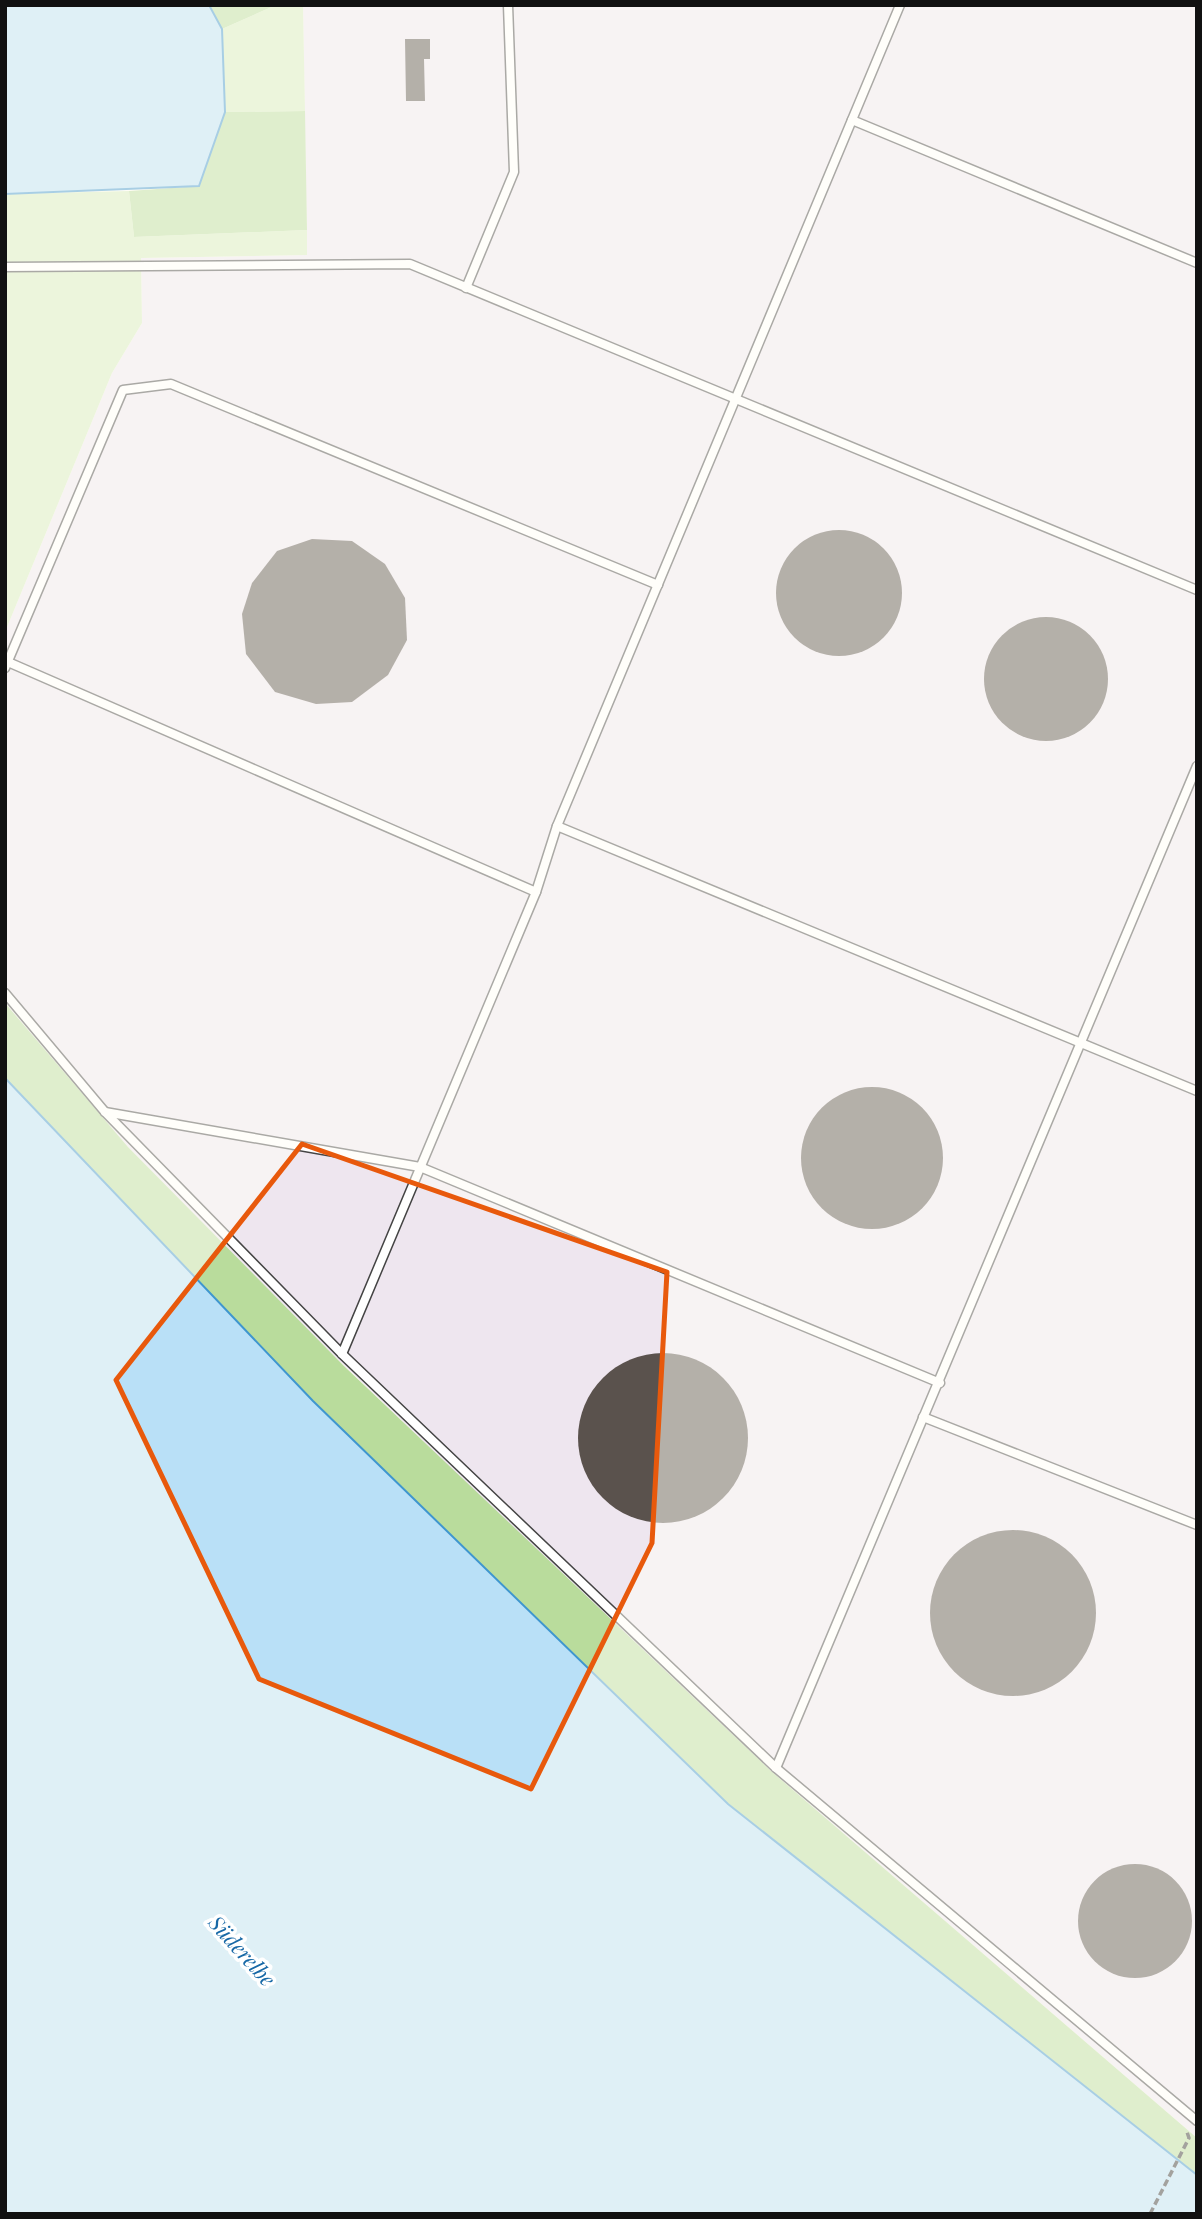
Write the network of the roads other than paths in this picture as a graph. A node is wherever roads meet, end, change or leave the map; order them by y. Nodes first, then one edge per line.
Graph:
1 (508, 5) edge
2 (900, 5) edge
3 (852, 120) junction
4 (1197, 262) edge
5 (5, 267) edge
6 (466, 288) junction
7 (735, 399) junction
8 (658, 584) junction
9 (1197, 590) edge
10 (7, 665) edge
11 (1197, 766) edge
12 (557, 826) junction
13 (536, 892) junction
14 (5, 993) edge
15 (1081, 1043) junction
16 (1197, 1091) edge
17 (105, 1112) junction
18 (420, 1167) junction
19 (342, 1354) junction
20 (940, 1383) junction
21 (923, 1417) junction
22 (1197, 1525) edge
23 (776, 1768) junction
24 (1197, 2121) edge

1 - 6 lane
2 - 3 lane
3 - 4 lane
3 - 7 lane
5 - 6 lane
6 - 7 lane
7 - 8 lane
7 - 9 lane
8 - 10 lane
8 - 12 lane
10 - 13 lane
11 - 15 lane
12 - 13 lane
12 - 15 lane
13 - 18 lane
14 - 17 lane
15 - 16 lane
15 - 20 lane
17 - 18 lane
17 - 19 lane
18 - 19 lane
18 - 20 lane
19 - 23 lane
20 - 21 lane
21 - 22 lane
21 - 23 lane
23 - 24 lane

